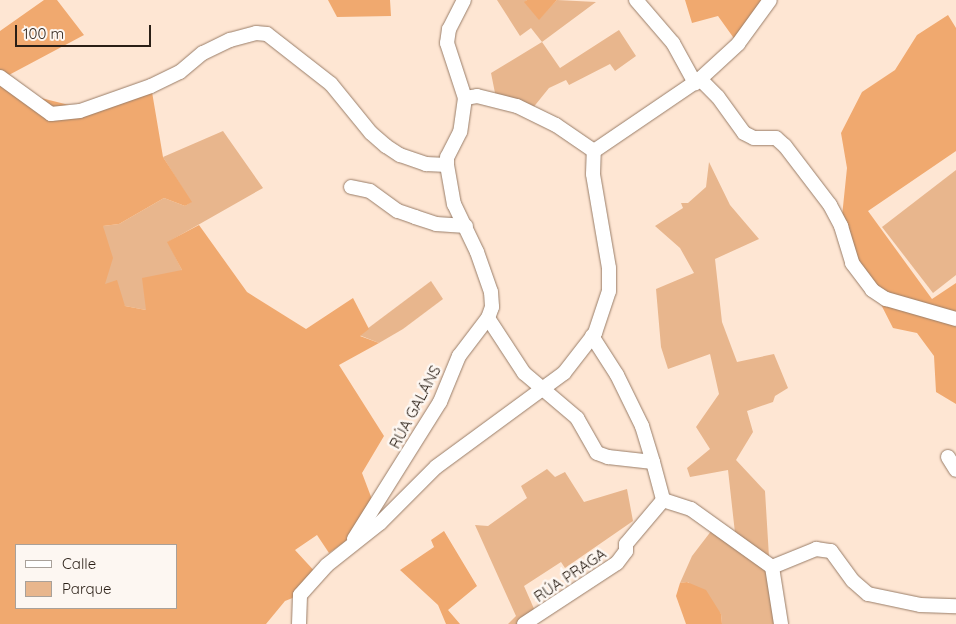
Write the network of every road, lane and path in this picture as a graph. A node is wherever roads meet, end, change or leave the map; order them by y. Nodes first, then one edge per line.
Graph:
1 (464, 0) edge
2 (636, 0) edge
3 (770, 0) edge
4 (0, 77) edge
5 (698, 81) junction
6 (465, 98) junction
7 (594, 151) junction
8 (447, 165) junction
9 (351, 187) dead end
10 (466, 226) junction
11 (488, 318) junction
12 (956, 319) edge
13 (592, 336) junction
14 (544, 391) junction
15 (948, 457) dead end
16 (653, 462) junction
17 (956, 470) edge
18 (663, 500) junction
19 (376, 518) junction
20 (772, 567) junction
21 (956, 606) edge
22 (299, 624) edge
23 (524, 624) edge
24 (781, 624) edge

1 - 6 street
2 - 5 street
3 - 5 street
4 - 8 street
5 - 7 street
5 - 12 street
6 - 7 street
6 - 8 street
7 - 13 street
8 - 10 street
9 - 10 street
10 - 11 street
11 - 14 street
11 - 19 street, RÚA GALÁNS
13 - 14 street
13 - 16 street
14 - 16 street
14 - 19 street
15 - 17 street
16 - 18 street
18 - 20 street
18 - 23 street, RÚA PRAGA
19 - 22 street
20 - 21 street
20 - 24 street

